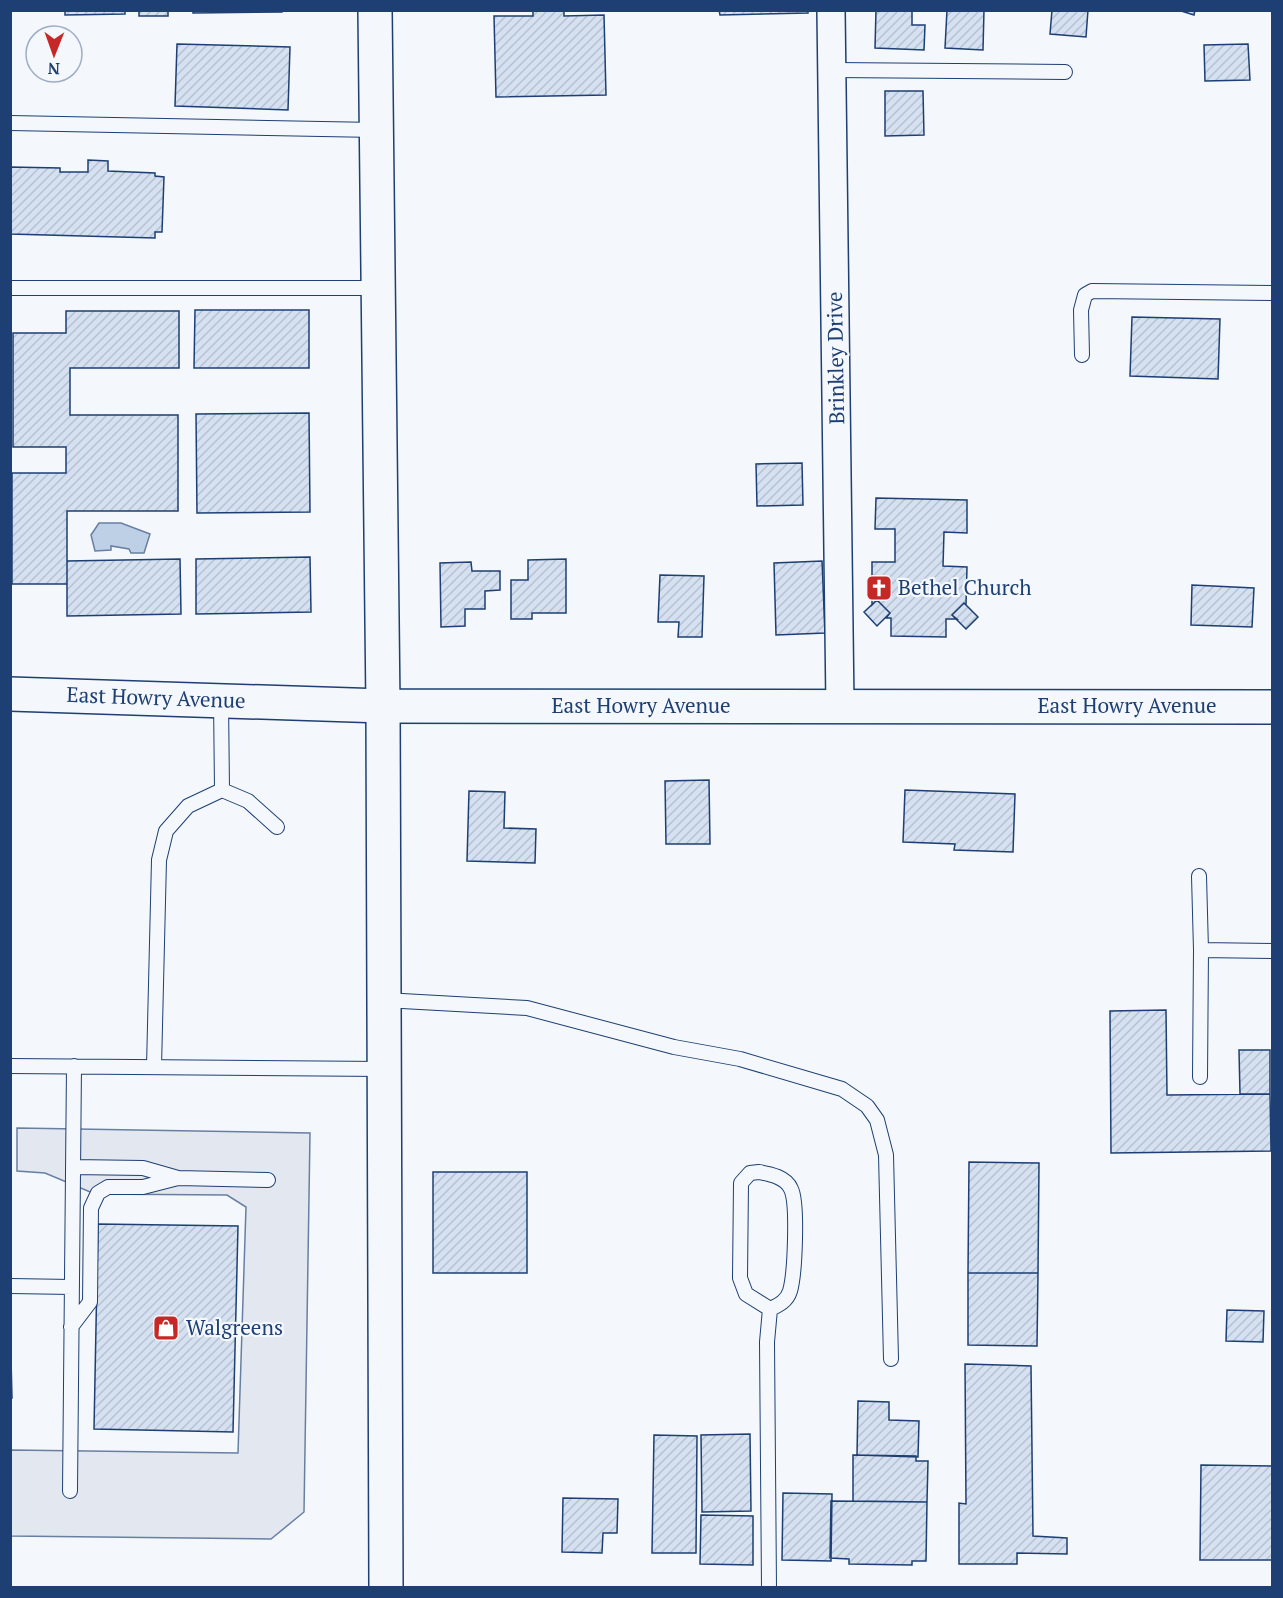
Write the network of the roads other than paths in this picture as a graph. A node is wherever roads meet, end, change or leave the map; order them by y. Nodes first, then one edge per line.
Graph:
1 (375, 10) edge
2 (831, 10) edge
3 (832, 70) junction
4 (1065, 72) dead end
5 (10, 123) edge
6 (376, 130) junction
7 (10, 288) edge
8 (378, 288) junction
9 (1272, 293) edge
10 (1082, 355) dead end
11 (10, 694) edge
12 (221, 700) junction
13 (382, 706) junction
14 (840, 706) junction
15 (1272, 707) edge
16 (222, 790) junction
17 (277, 827) dead end
18 (1199, 876) dead end
19 (1201, 950) junction
20 (1272, 951) edge
21 (384, 1000) junction
22 (10, 1066) edge
23 (74, 1066) junction
24 (154, 1067) junction
25 (384, 1069) junction
26 (1200, 1077) dead end
27 (73, 1167) junction
28 (178, 1178) junction
29 (268, 1180) dead end
30 (10, 1286) edge
31 (72, 1287) junction
32 (770, 1310) junction
33 (71, 1327) junction
34 (891, 1359) dead end
35 (70, 1491) dead end
36 (386, 1587) edge
37 (769, 1587) edge

1 - 6 main road
2 - 3 street, Brinkley Drive
3 - 4 lane
3 - 14 street, Brinkley Drive
5 - 6 lane
6 - 8 main road
7 - 8 lane
8 - 13 main road
9 - 10 lane
11 - 12 main road, East Howry Avenue
12 - 13 main road, East Howry Avenue
12 - 16 lane
13 - 14 main road, East Howry Avenue
13 - 21 main road
14 - 15 main road, East Howry Avenue
16 - 17 lane
16 - 24 lane
18 - 19 lane
19 - 20 lane
19 - 26 lane
21 - 25 main road
21 - 34 lane
22 - 23 lane
23 - 24 lane
23 - 27 lane
24 - 25 lane
25 - 36 main road
27 - 28 lane
27 - 31 lane
28 - 29 lane
28 - 33 lane
30 - 31 lane
31 - 33 lane
32 - 32 lane
32 - 37 lane
33 - 35 lane

